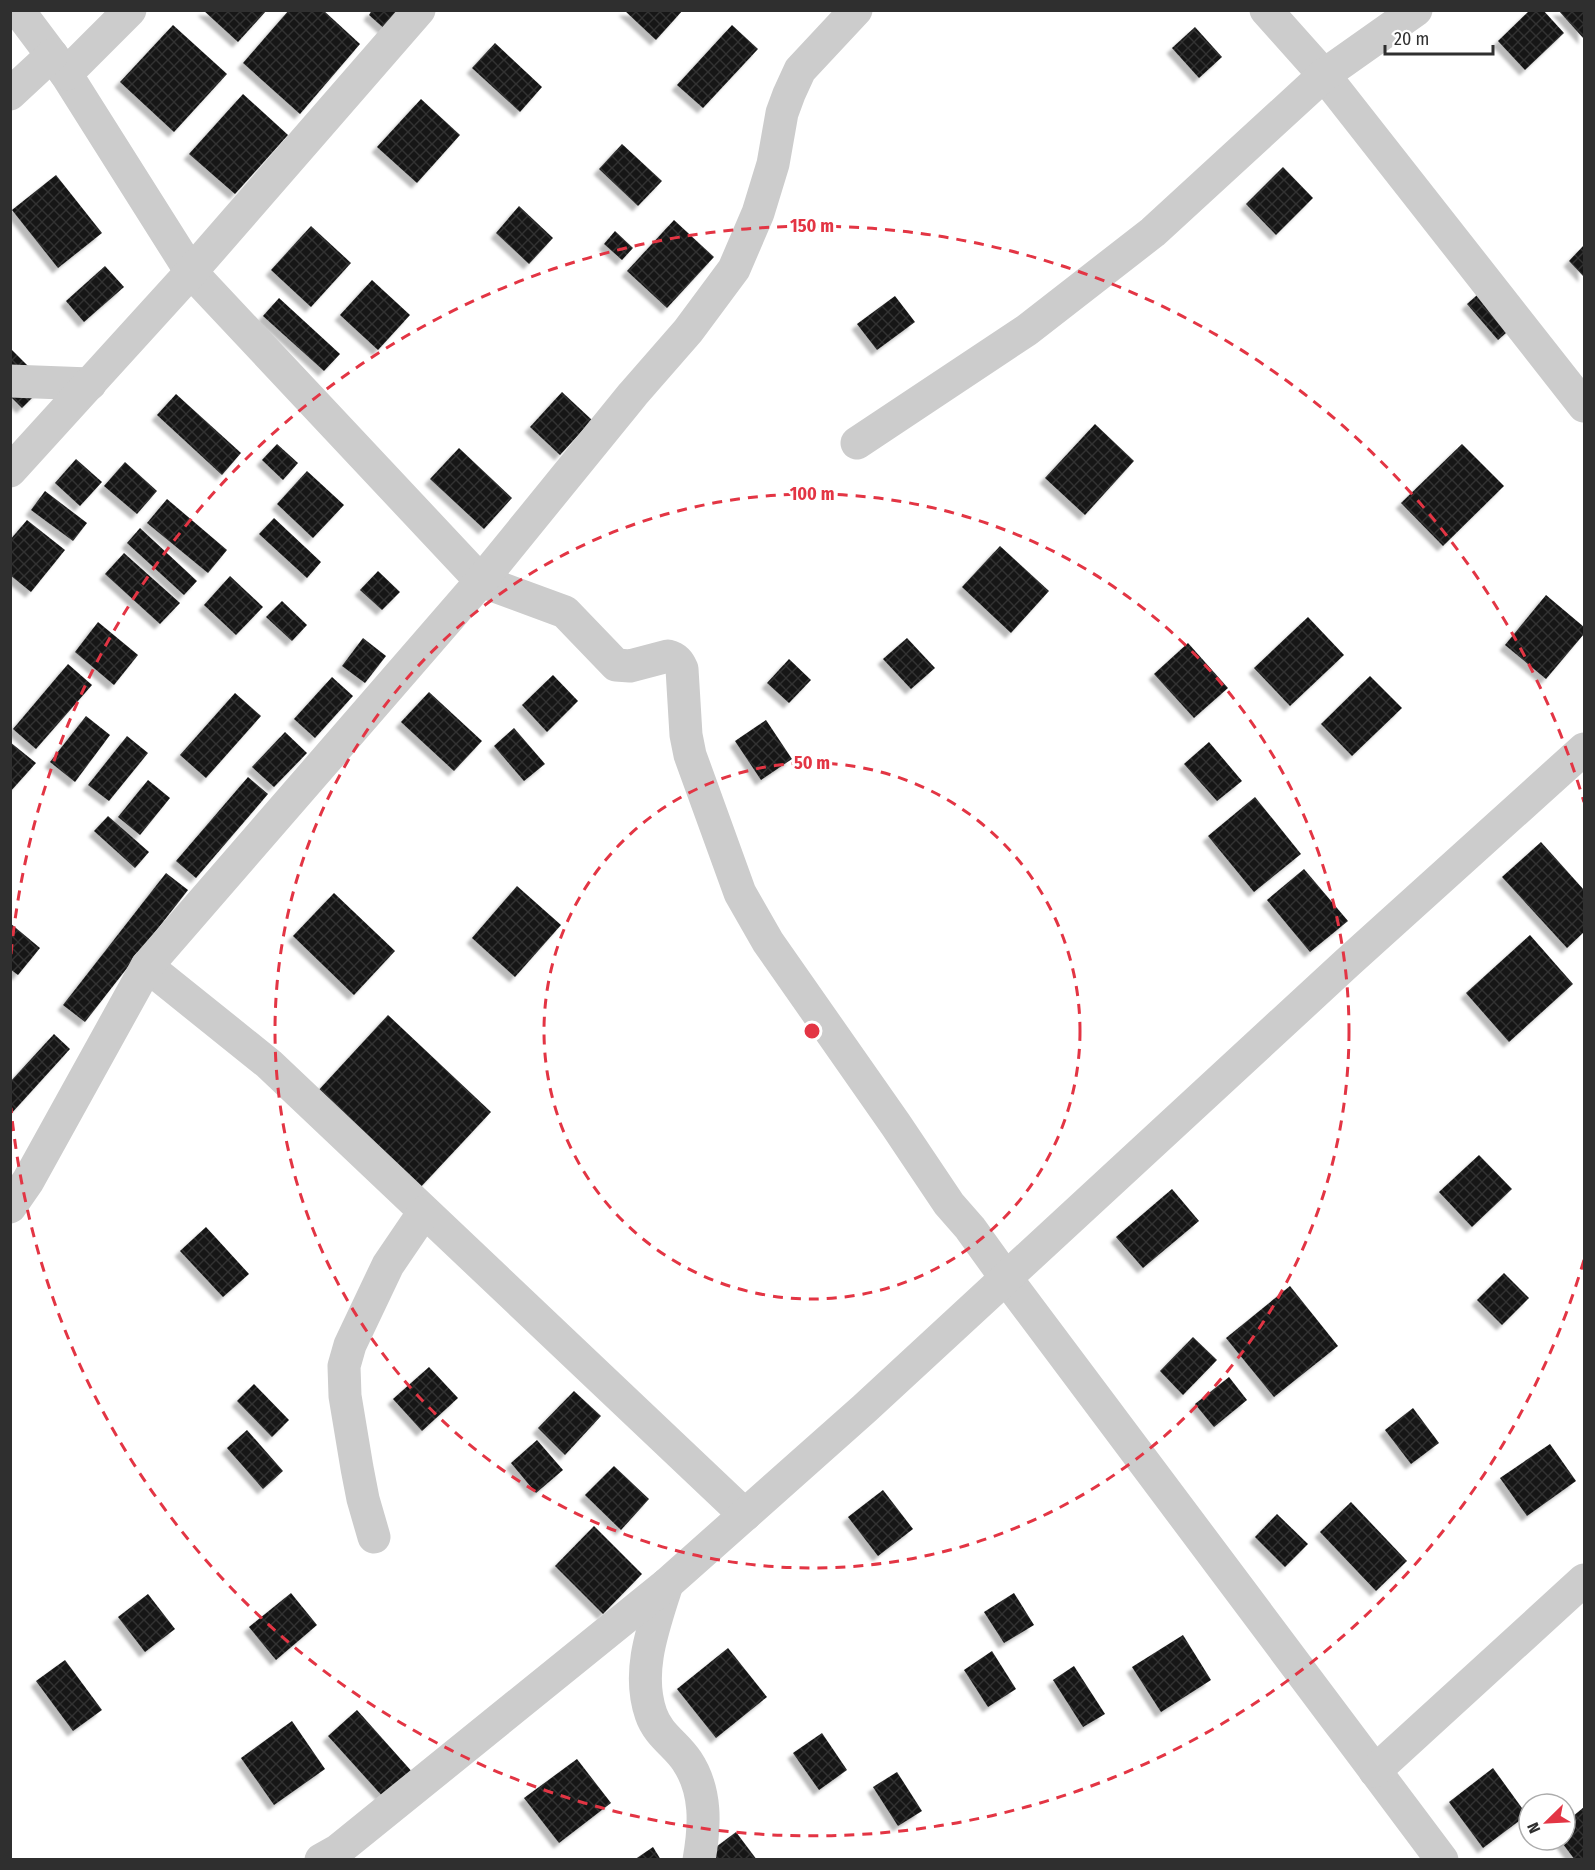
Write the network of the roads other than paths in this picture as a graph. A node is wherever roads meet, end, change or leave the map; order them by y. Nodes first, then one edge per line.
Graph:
1 (18, 10) edge
2 (130, 10) edge
3 (419, 10) edge
4 (856, 10) edge
5 (1266, 10) edge
6 (1416, 10) edge
7 (59, 65) junction
8 (1324, 75) junction
9 (10, 94) edge
10 (191, 272) junction
11 (10, 381) edge
12 (90, 384) junction
13 (1584, 406) edge
14 (857, 443) dead end
15 (10, 471) edge
16 (481, 581) junction
17 (1584, 749) edge
18 (147, 966) junction
19 (16, 1186) edge
20 (424, 1212) junction
21 (1005, 1278) junction
22 (745, 1515) junction
23 (374, 1537) dead end
24 (1584, 1580) edge
25 (667, 1584) junction
26 (1376, 1771) junction
27 (321, 1860) edge
28 (699, 1860) edge
29 (1442, 1860) edge

1 - 7 street
2 - 7 street
3 - 10 street
4 - 16 street
5 - 8 street
6 - 8 street
7 - 9 street
7 - 10 street
8 - 13 street
8 - 14 street
10 - 12 street
10 - 16 street
11 - 12 street
12 - 15 street
16 - 18 street
16 - 21 street
17 - 21 street
18 - 19 street
18 - 20 street
20 - 22 street
20 - 23 street
21 - 22 street
21 - 26 street
22 - 25 street
24 - 26 street
25 - 27 street
25 - 28 street
26 - 29 street

